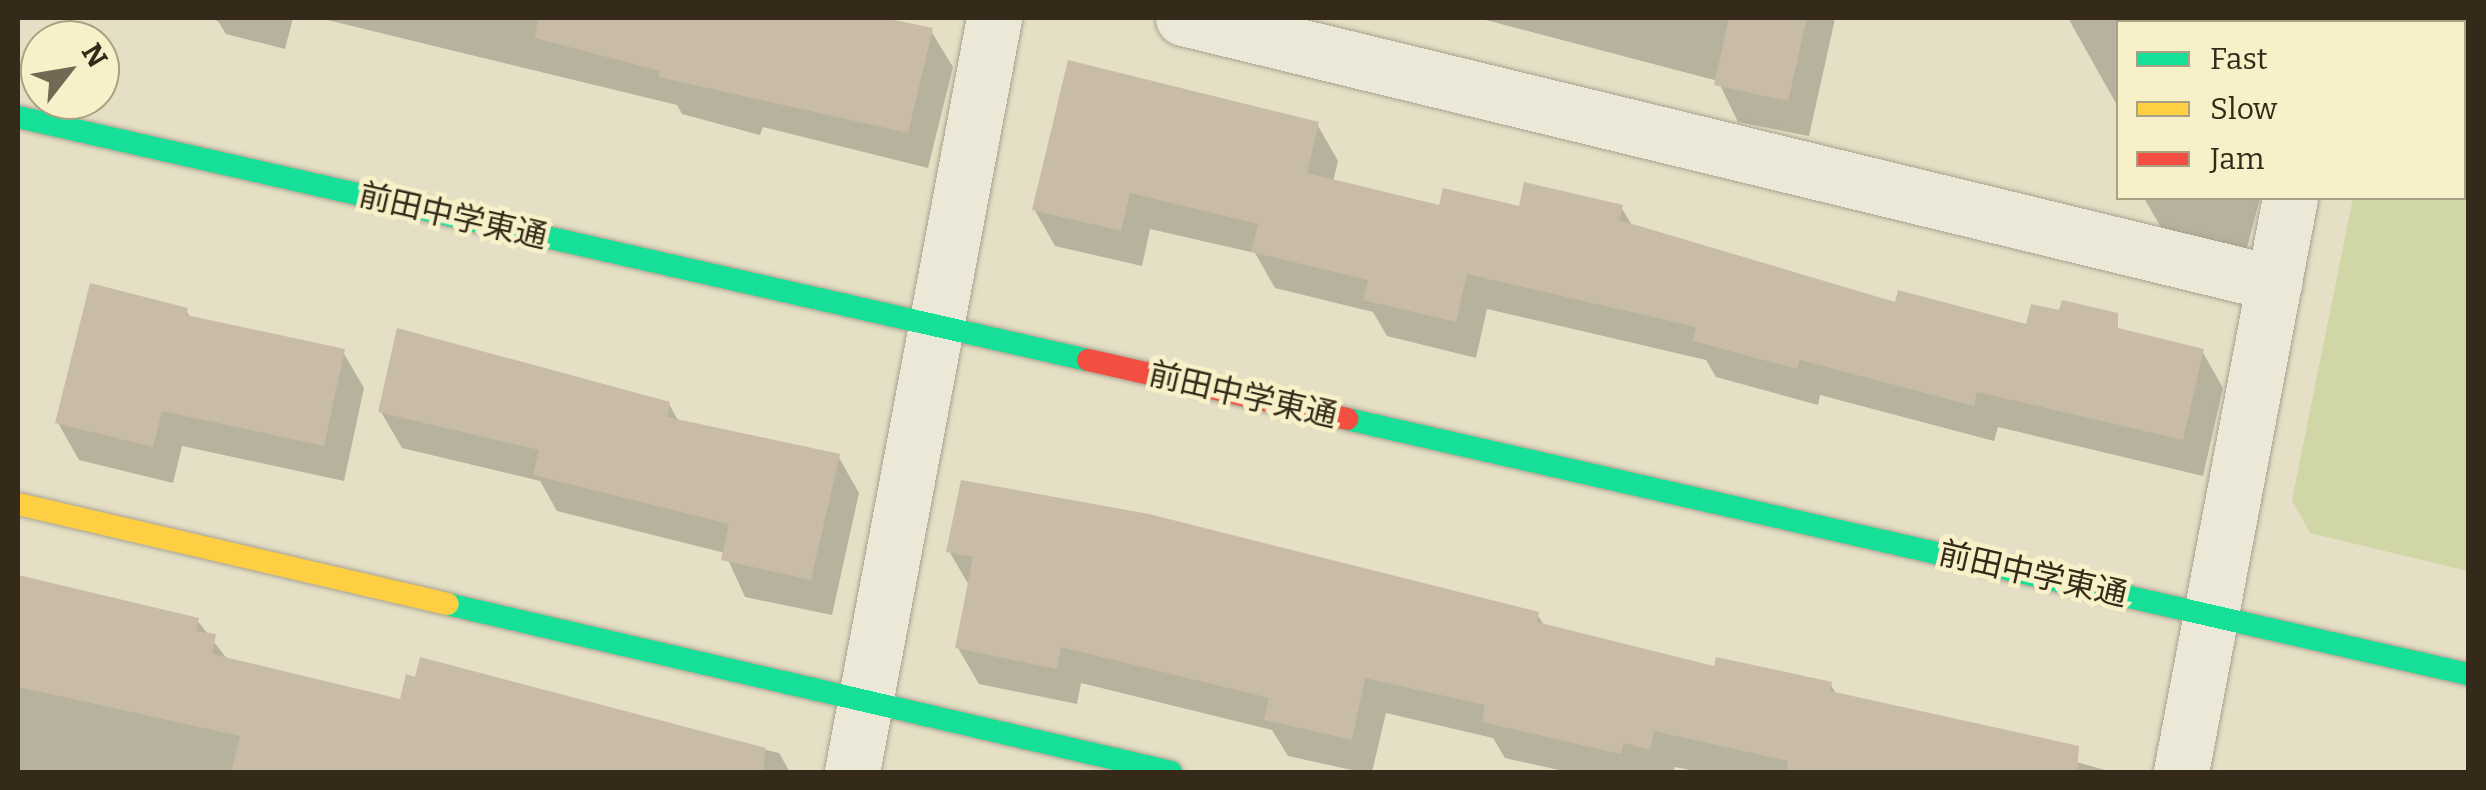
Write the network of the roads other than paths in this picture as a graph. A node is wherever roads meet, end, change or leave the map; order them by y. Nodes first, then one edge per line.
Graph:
1 (994, 18) edge
2 (1183, 18) edge
3 (18, 117) edge
4 (2290, 200) edge
5 (2274, 283) junction
6 (935, 326) junction
7 (18, 504) edge
8 (2212, 615) junction
9 (2468, 674) edge
10 (866, 700) junction
11 (852, 772) edge
12 (1171, 772) edge
13 (2180, 772) edge

1 - 6 street
2 - 5 street
3 - 6 street, 前田中学東通
4 - 5 street
5 - 8 street
6 - 8 street, 前田中学東通
6 - 10 street
7 - 10 street
8 - 9 street, 前田中学東通
8 - 13 street
10 - 11 street
10 - 12 street

